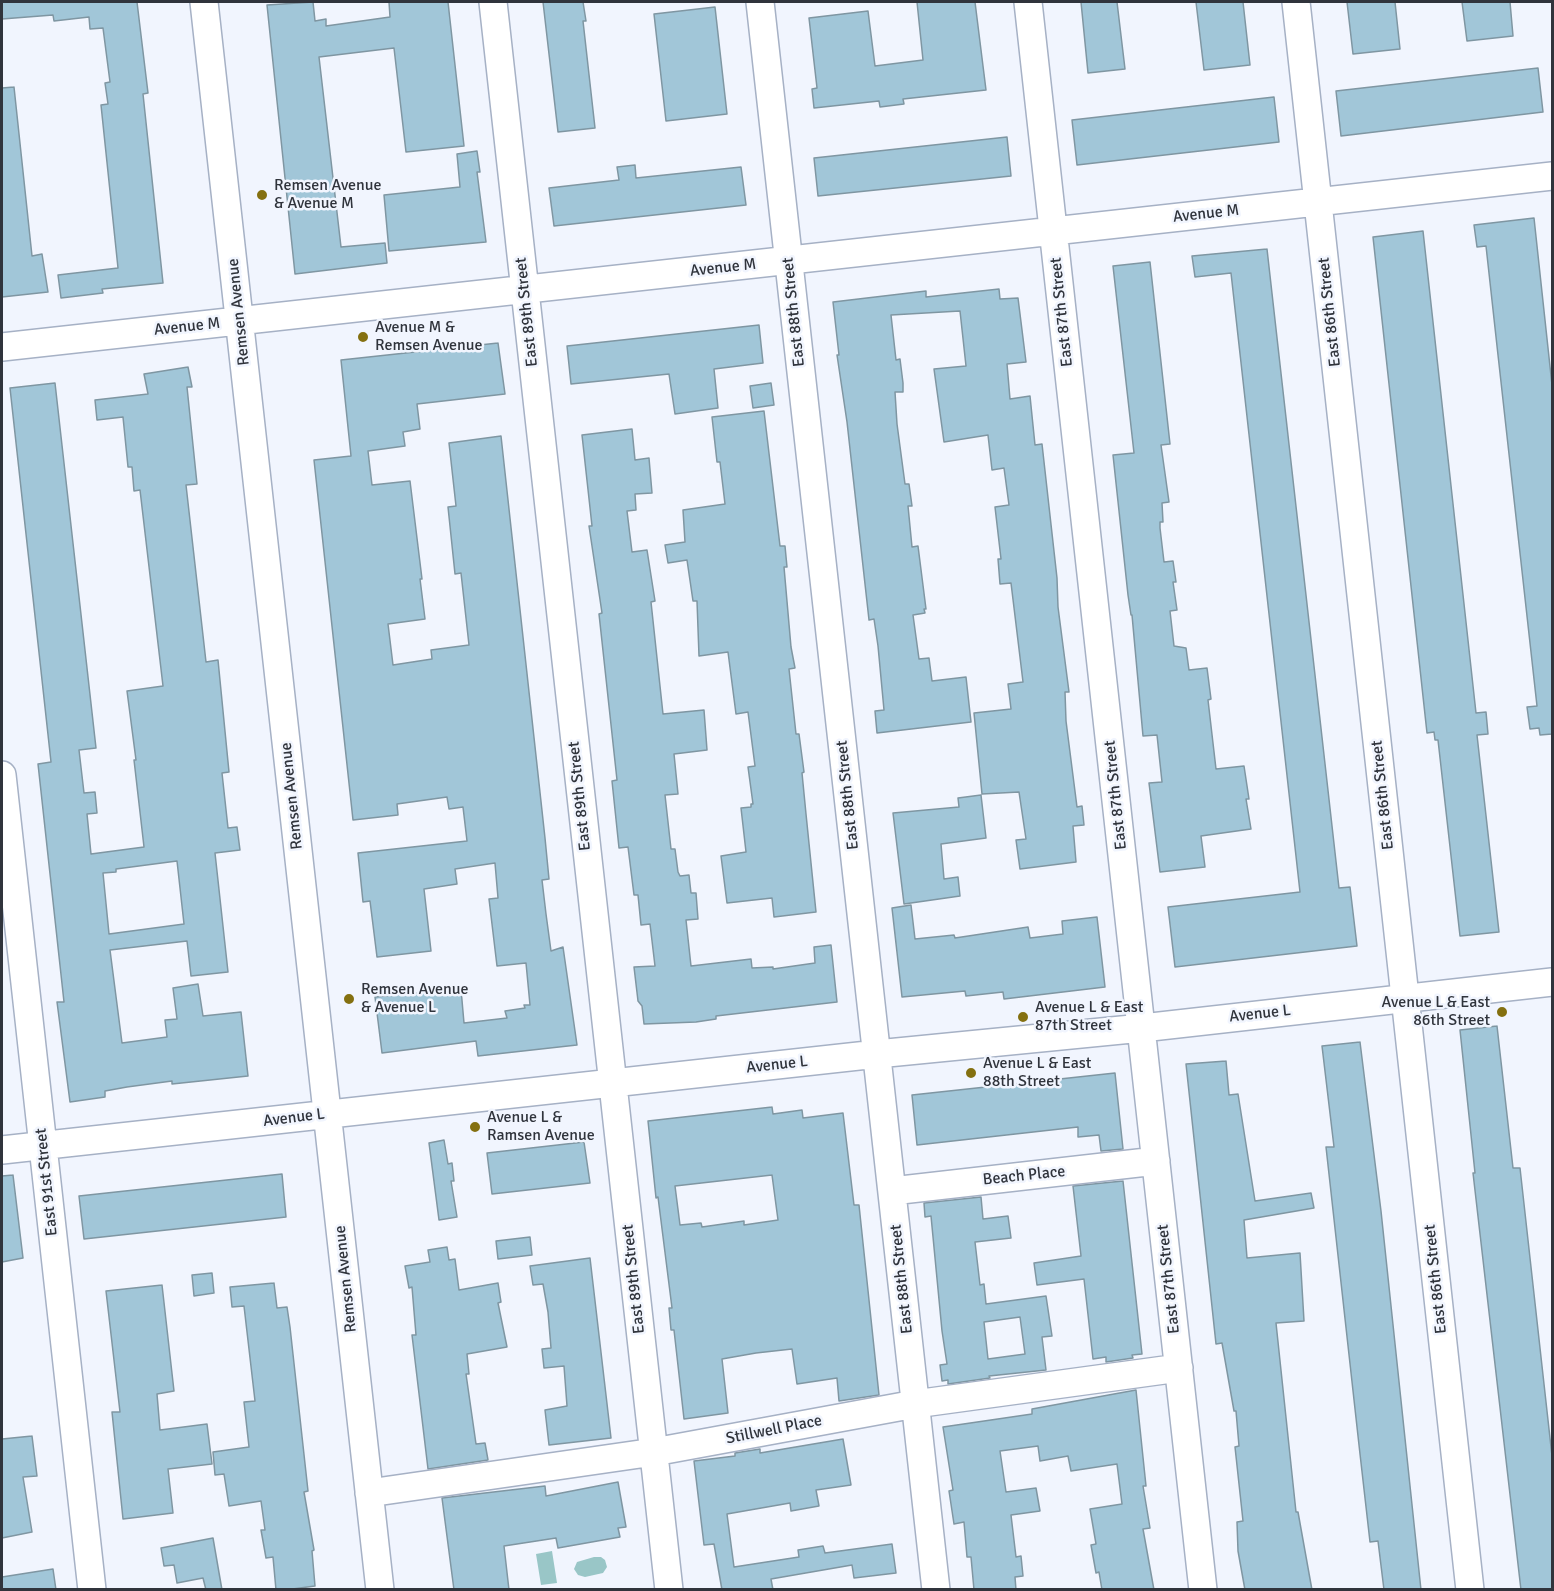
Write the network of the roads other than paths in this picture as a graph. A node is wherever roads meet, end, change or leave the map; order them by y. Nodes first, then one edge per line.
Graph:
1 (204, 2) edge
2 (493, 2) edge
3 (760, 2) edge
4 (1028, 2) edge
5 (1296, 2) edge
6 (1552, 176) edge
7 (1318, 202) junction
8 (1053, 231) junction
9 (789, 261) junction
10 (525, 290) junction
11 (240, 321) junction
12 (2, 347) edge
13 (2, 775) edge
14 (1552, 982) edge
15 (1406, 999) junction
16 (1142, 1028) junction
17 (877, 1054) junction
18 (612, 1083) junction
19 (327, 1114) junction
20 (43, 1146) junction
21 (2, 1150) edge
22 (1156, 1161) junction
23 (892, 1191) junction
24 (1179, 1368) junction
25 (915, 1404) junction
26 (654, 1452) junction
27 (369, 1493) junction
28 (92, 1590) edge
29 (380, 1590) edge
30 (669, 1590) edge
31 (936, 1590) edge
32 (1203, 1590) edge
33 (1470, 1590) edge

1 - 11 street, Remsen Avenue
2 - 10 street, East 89th Street
3 - 9 street, East 88th Street
4 - 8 street, East 87th Street
5 - 7 street, East 86th Street
6 - 7 street, Avenue M
7 - 8 street, Avenue M
7 - 15 street, East 86th Street
8 - 9 street, Avenue M
8 - 16 street, East 87th Street
9 - 10 street, Avenue M
9 - 17 street, East 88th Street
10 - 11 street, Avenue M
10 - 18 street, East 89th Street
11 - 12 street, Avenue M
11 - 19 street, Remsen Avenue
13 - 20 street, East 91st Street
14 - 15 street, Avenue L
15 - 16 street, Avenue L
15 - 33 street, East 86th Street
16 - 17 street, Avenue L
16 - 22 street, East 87th Street
17 - 18 street, Avenue L
17 - 23 street, East 88th Street
18 - 19 street, Avenue L
18 - 26 street, East 89th Street
19 - 20 street, Avenue L
19 - 27 street, Remsen Avenue
20 - 21 street, Avenue L
20 - 28 street, East 91st Street
22 - 23 street, Beach Place
22 - 24 street, East 87th Street
23 - 25 street, East 88th Street
24 - 25 street, Stillwell Place
24 - 32 street, East 87th Street
25 - 26 street, Stillwell Place
25 - 31 street, East 88th Street
26 - 27 street, Stillwell Place
26 - 30 street, East 89th Street
27 - 29 street, Remsen Avenue

